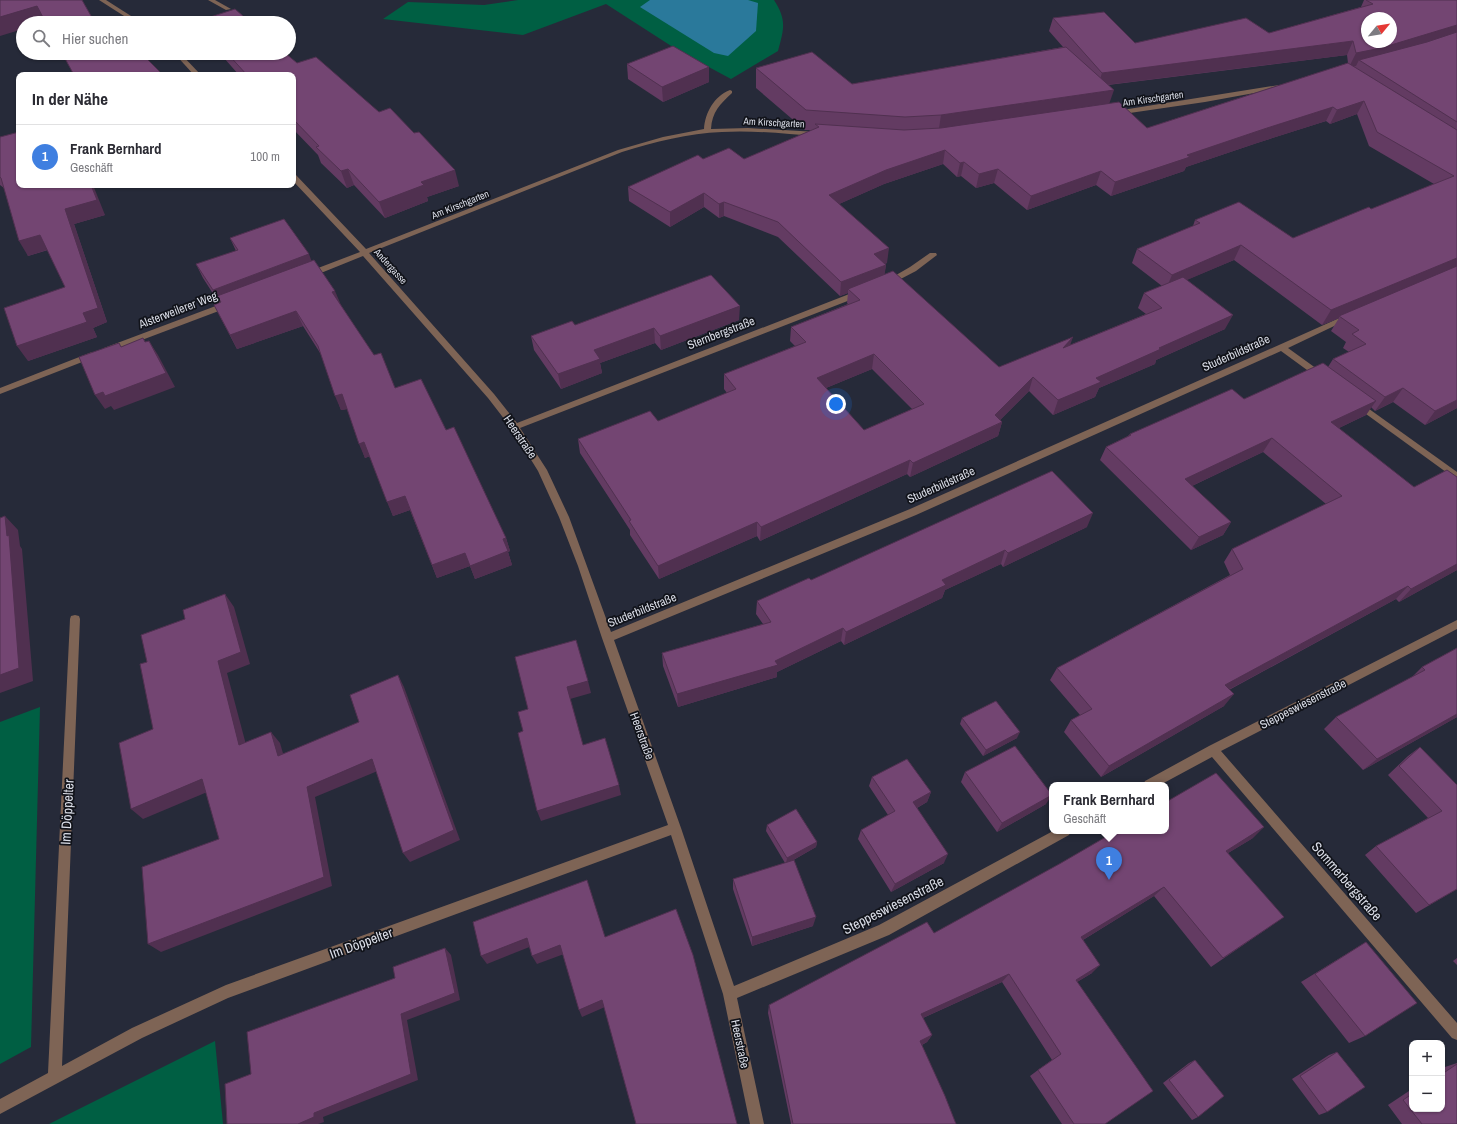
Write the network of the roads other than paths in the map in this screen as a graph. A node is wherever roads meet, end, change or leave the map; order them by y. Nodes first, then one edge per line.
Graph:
1 (102, 0) edge
2 (211, 0) edge
3 (228, 9) dead end
4 (128, 16) edge
5 (184, 60) edge
6 (195, 72) edge
7 (1284, 86) edge
8 (730, 92) dead end
9 (1112, 114) edge
10 (707, 131) junction
11 (823, 135) edge
12 (296, 180) edge
13 (365, 253) junction
14 (933, 255) dead end
15 (299, 278) edge
16 (240, 300) edge
17 (1354, 315) edge
18 (1281, 347) junction
19 (470, 372) joint
20 (1331, 384) edge
21 (0, 391) edge
22 (1350, 398) edge
23 (515, 427) junction
24 (1457, 477) edge
25 (75, 619) dead end
26 (1457, 624) edge
27 (607, 638) junction
28 (1213, 750) junction
29 (1154, 782) edge
30 (675, 828) junction
31 (1060, 834) edge
32 (730, 994) junction
33 (1457, 1033) edge
34 (55, 1076) junction
35 (0, 1107) edge
36 (757, 1124) edge

1 - 4 street
2 - 3 street
5 - 6 street
7 - 9 street, Am Kirschgarten
8 - 10 street
10 - 11 street, Am Kirschgarten
10 - 13 street, Am Kirschgarten
12 - 13 street, Andergasse
13 - 15 street
13 - 19 street, Andergasse
14 - 23 street, Sternbergstraße
16 - 21 street, Alsterweilerer Weg
17 - 18 street, Studerbildstraße
18 - 20 street, Studerbildstraße
18 - 27 street, Studerbildstraße
19 - 23 street, Heerstraße
22 - 24 street
23 - 27 street, Heerstraße
25 - 34 street, Im Döppelter
26 - 28 street, Steppeswiesenstraße
27 - 30 street, Heerstraße
28 - 29 street, Steppeswiesenstraße
28 - 33 street, Sommerbergstraße
30 - 32 street, Heerstraße
30 - 34 street, Im Döppelter
31 - 32 street, Steppeswiesenstraße
32 - 36 street, Heerstraße
34 - 35 street, Im Döppelter

